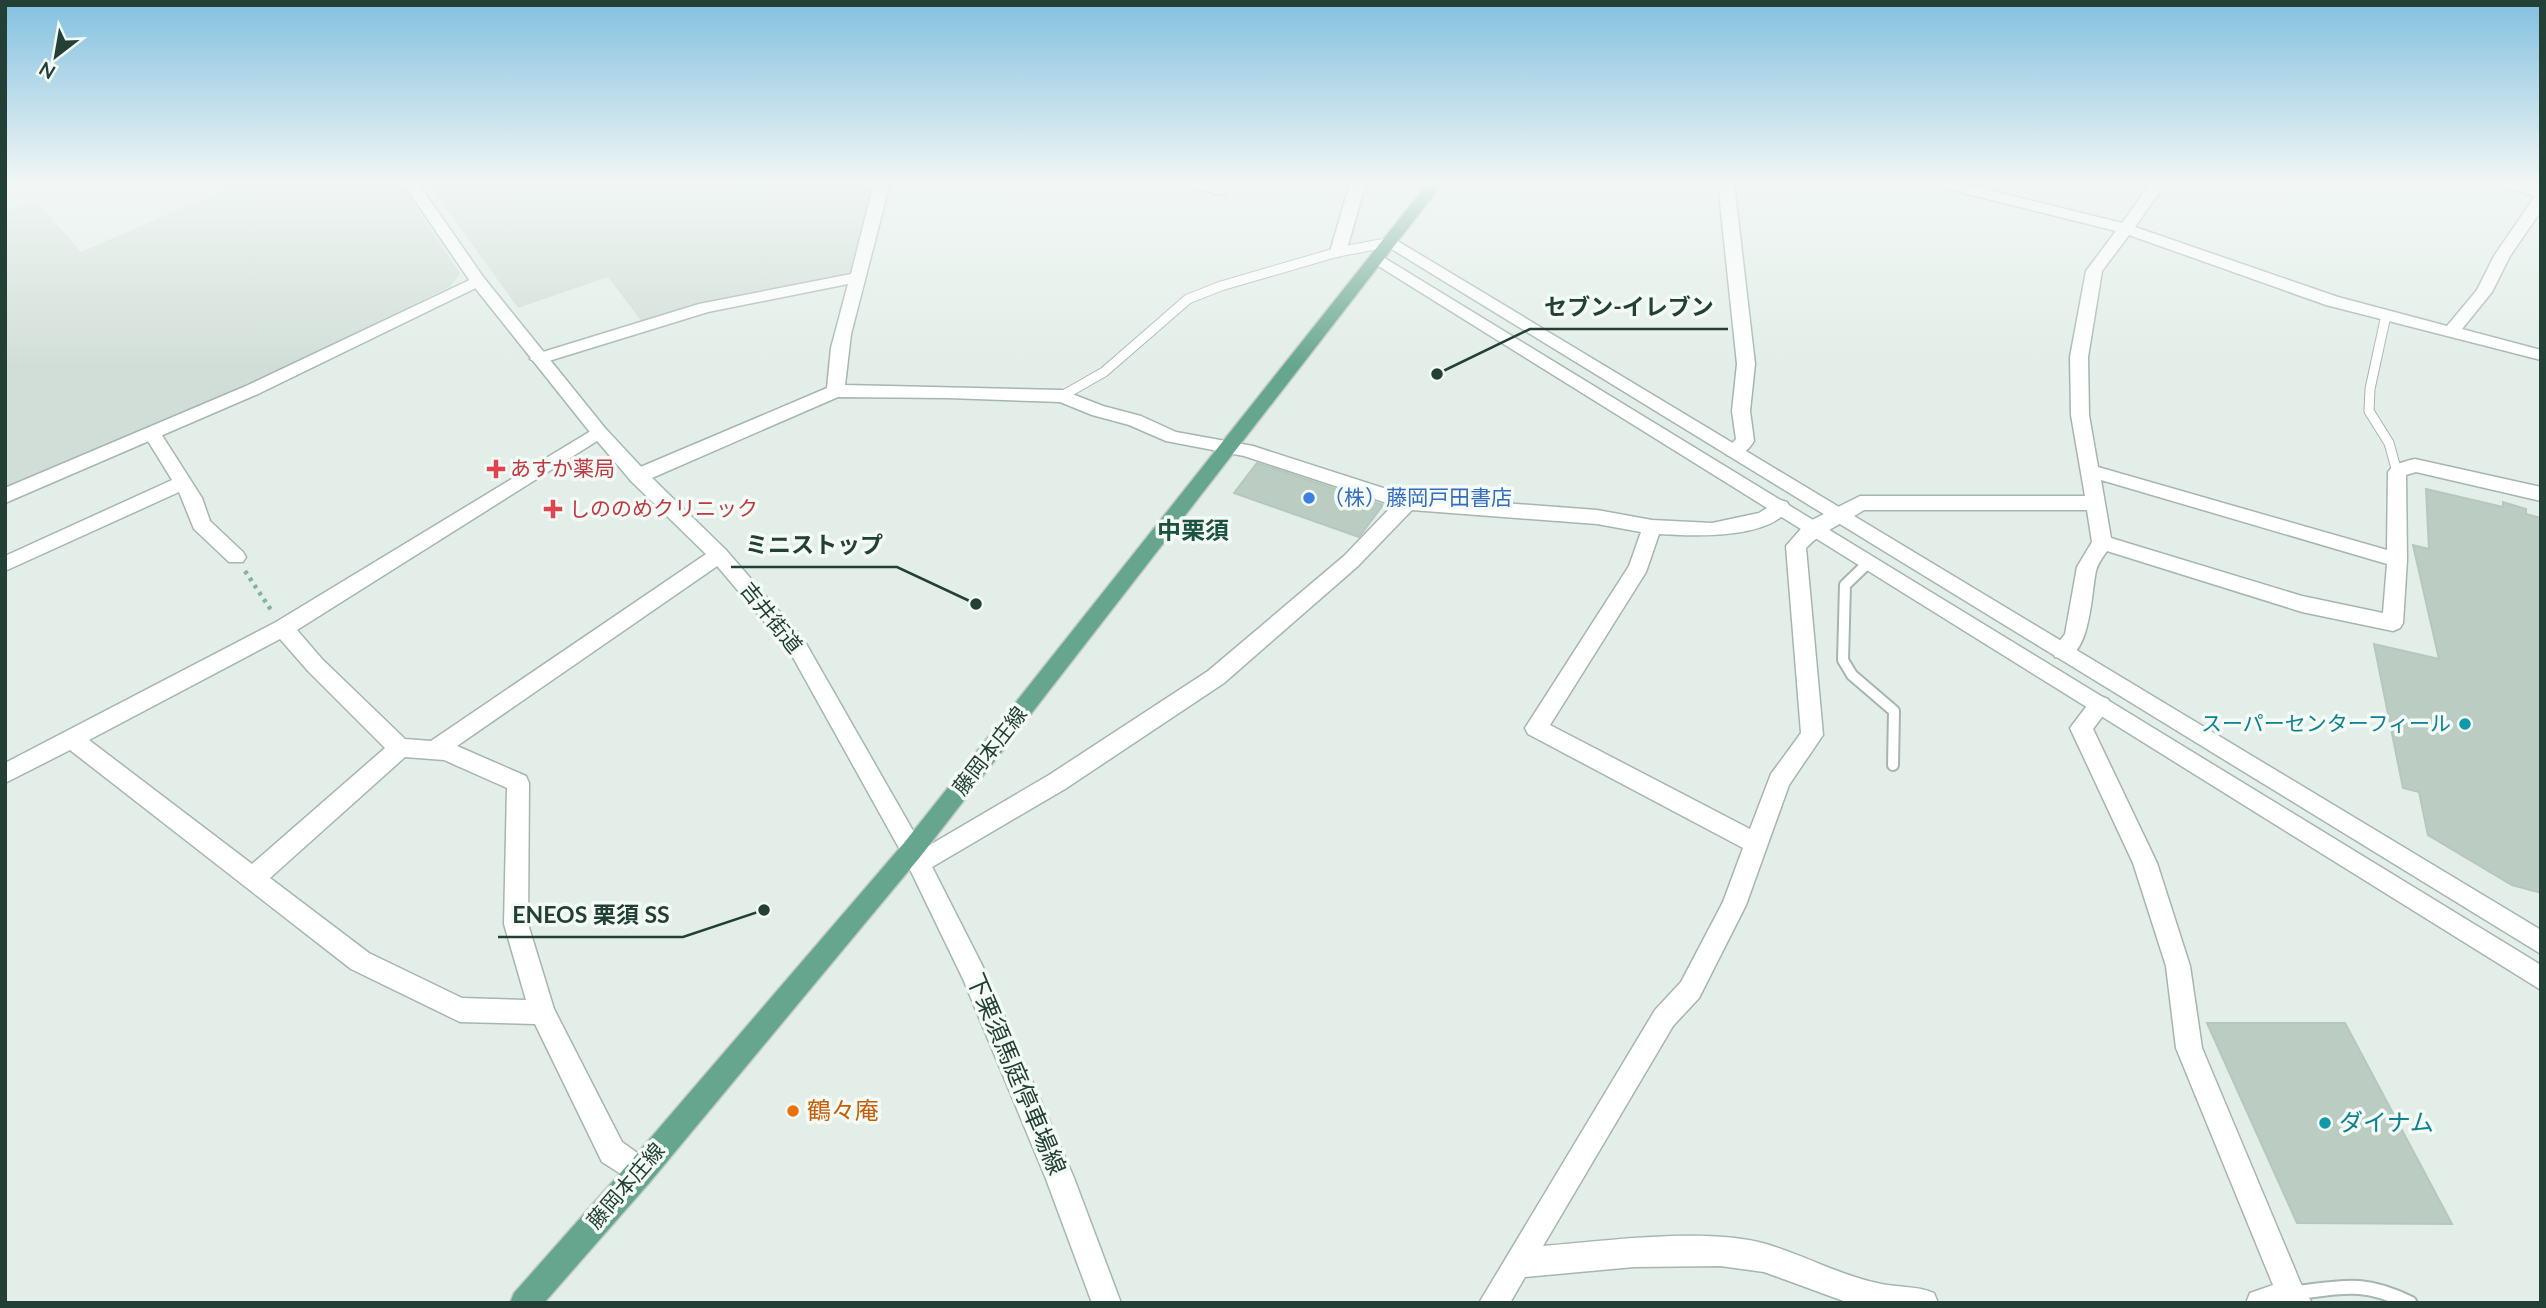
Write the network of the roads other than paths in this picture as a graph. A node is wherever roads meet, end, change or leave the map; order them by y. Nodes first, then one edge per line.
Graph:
1 (452, 244) edge
2 (867, 244) edge
3 (1340, 244) edge
4 (1389, 244) edge
5 (1733, 244) edge
6 (2113, 244) edge
7 (2170, 244) edge
8 (2510, 244) edge
9 (1384, 250) junction
10 (1338, 252) junction
11 (859, 277) junction
12 (478, 281) junction
13 (2386, 315) junction
14 (2451, 332) junction
15 (2541, 355) edge
16 (539, 359) junction
17 (836, 391) junction
18 (1062, 396) junction
19 (599, 432) junction
20 (152, 433) junction
21 (1231, 446) junction
22 (1734, 451) junction
23 (2088, 470) junction
24 (2397, 472) junction
25 (638, 476) junction
26 (183, 483) junction
27 (2541, 494) edge
28 (5, 496) edge
29 (1407, 503) junction
30 (2096, 503) junction
31 (1780, 507) junction
32 (1841, 516) junction
33 (1652, 527) junction
34 (1813, 528) junction
35 (2102, 542) junction
36 (719, 555) junction
37 (236, 557) road end
38 (2397, 560) junction
39 (1869, 562) junction
40 (5, 564) edge
41 (283, 628) junction
42 (2063, 651) junction
43 (2099, 705) junction
44 (72, 739) junction
45 (400, 748) junction
46 (435, 750) junction
47 (1893, 765) dead end
48 (5, 774) edge
49 (1756, 844) junction
50 (915, 856) junction
51 (253, 878) junction
52 (2541, 943) edge
53 (2541, 979) edge
54 (541, 1012) junction
55 (640, 1172) junction
56 (1517, 1263) junction
57 (2294, 1298) edge
58 (524, 1303) edge
59 (1107, 1303) edge
60 (1493, 1303) edge
61 (1924, 1303) edge
62 (2260, 1303) edge
63 (2410, 1303) edge

1 - 12 street, 吉井街道
2 - 11 street
3 - 10 street
4 - 9 main road, 藤岡本庄線
5 - 22 street
6 - 23 street
7 - 13 street
8 - 14 street
9 - 10 lane
9 - 21 main road, 藤岡本庄線
9 - 22 street
9 - 31 street
10 - 18 lane
11 - 16 street
11 - 17 street
12 - 16 street, 吉井街道
12 - 20 street
13 - 14 street
13 - 24 lane
14 - 15 street
16 - 19 street, 吉井街道
17 - 18 street
17 - 25 street
18 - 21 street
19 - 25 street, 吉井街道
19 - 41 street
20 - 26 street
20 - 28 street
21 - 29 street
21 - 50 main road, 藤岡本庄線
22 - 32 street
23 - 30 street
23 - 38 street
24 - 27 street
24 - 38 street
25 - 36 street, 吉井街道
26 - 37 street
26 - 40 street
29 - 33 street
29 - 50 street
30 - 32 street
30 - 35 street
31 - 33 street
31 - 34 street
32 - 34 street
32 - 42 street
33 - 49 street
34 - 39 street
34 - 49 street
35 - 38 street
35 - 42 street
36 - 46 street
36 - 50 street, 吉井街道
39 - 43 street
39 - 47 lane
41 - 44 street
41 - 45 street
42 - 52 street
43 - 53 street
43 - 57 street
44 - 48 street
44 - 51 street
45 - 46 street
45 - 51 street
46 - 54 street
49 - 56 street
50 - 55 main road, 藤岡本庄線
50 - 59 street, 下栗須馬庭停車場線
51 - 54 street
54 - 55 street
55 - 58 main road, 藤岡本庄線
56 - 60 street
56 - 61 street
57 - 62 street
57 - 63 lane

